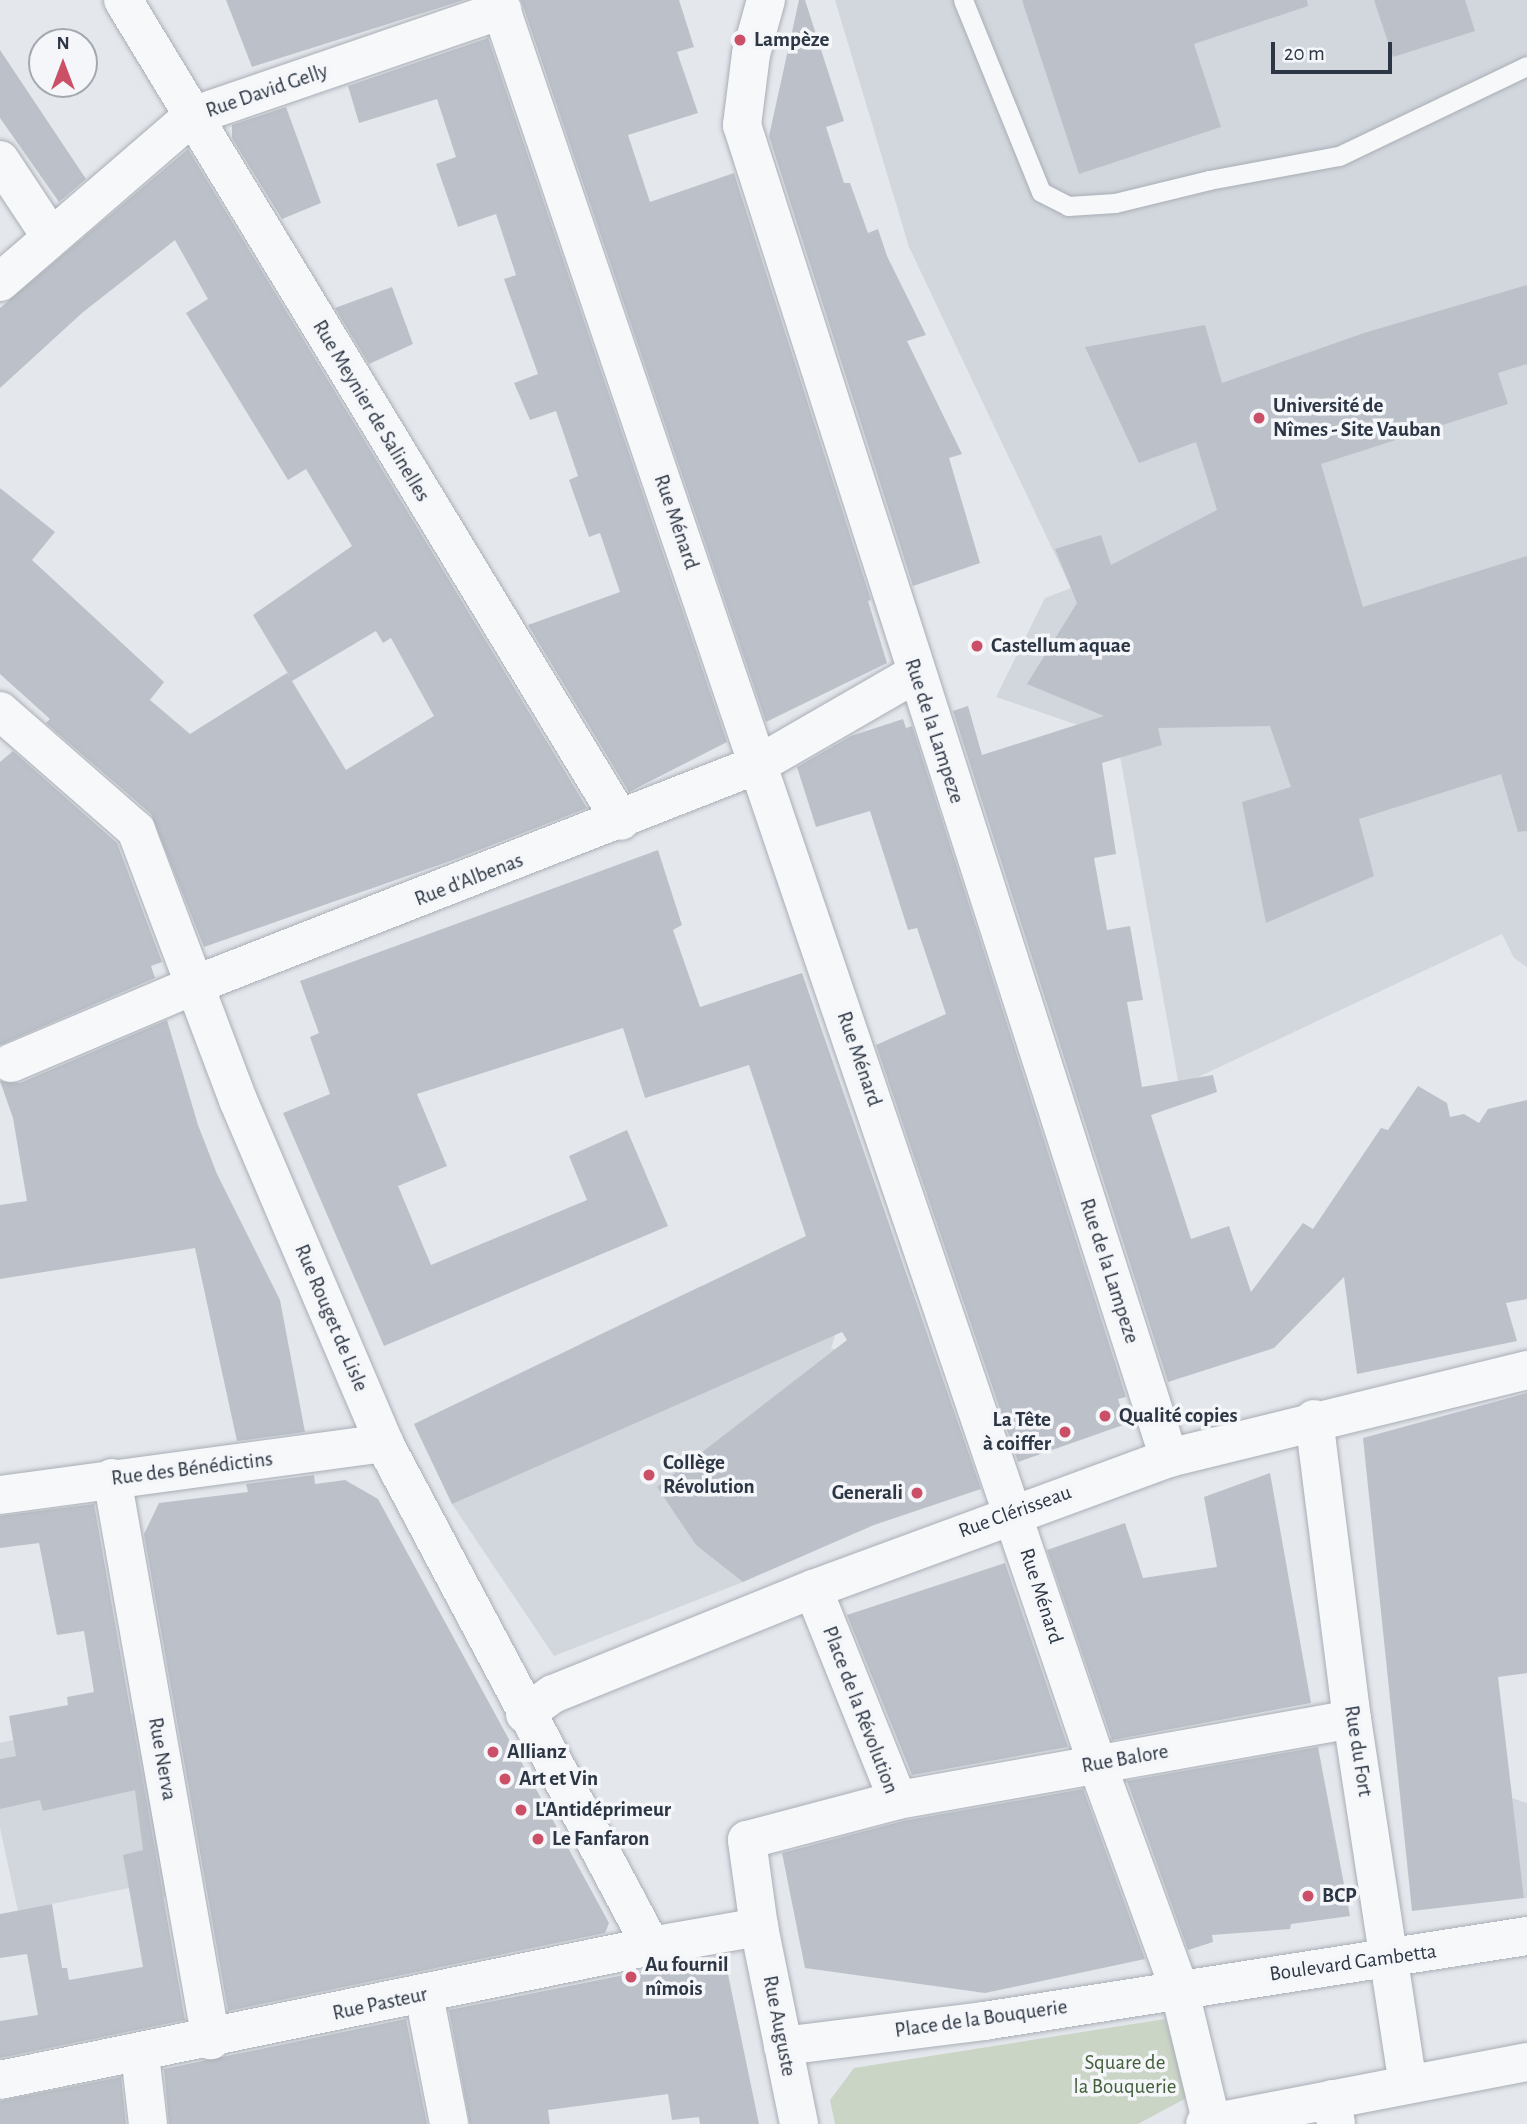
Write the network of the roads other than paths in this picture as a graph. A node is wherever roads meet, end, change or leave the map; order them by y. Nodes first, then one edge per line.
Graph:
1 (123, 0) edge
2 (766, 0) edge
3 (963, 0) edge
4 (500, 5) edge
5 (1527, 66) edge
6 (192, 116) junction
7 (0, 159) edge
8 (51, 237) junction
9 (0, 282) edge
10 (915, 674) junction
11 (0, 711) edge
12 (759, 764) junction
13 (621, 821) junction
14 (197, 984) junction
15 (11, 1063) dead end
16 (1527, 1370) edge
17 (1314, 1419) junction
18 (384, 1443) junction
19 (1169, 1458) junction
20 (112, 1478) junction
21 (0, 1495) edge
22 (1013, 1512) junction
23 (813, 1589) junction
24 (525, 1714) junction
25 (1352, 1719) junction
26 (1097, 1764) junction
27 (898, 1800) junction
28 (759, 1927) junction
29 (1527, 1936) edge
30 (651, 1946) junction
31 (1390, 1958) junction
32 (1179, 1988) junction
33 (424, 1995) junction
34 (211, 2040) junction
35 (783, 2046) junction
36 (139, 2054) junction
37 (1527, 2062) edge
38 (1527, 2077) edge
39 (0, 2080) edge
40 (1407, 2091) junction
41 (1334, 2112) edge
42 (1208, 2122) edge
43 (148, 2124) edge
44 (449, 2124) edge
45 (799, 2124) edge
46 (1284, 2124) edge

1 - 6 street, Rue Meynier de Salinelles
2 - 10 street, Rue de la Lampeze
3 - 5 lane
4 - 6 street, Rue David Gelly
4 - 12 street, Rue Ménard
6 - 8 street, Rue David Gelly
6 - 13 street, Rue Meynier de Salinelles
7 - 8 street
8 - 9 street, Rue David Gelly
10 - 12 street, Rue d'Albenas
10 - 19 street, Rue de la Lampeze
11 - 14 street, Rue Rouget de Lisle
12 - 13 street, Rue d'Albenas
12 - 22 street, Rue Ménard
13 - 14 street, Rue d'Albenas
14 - 15 street, Rue d'Albenas
14 - 18 street, Rue Rouget de Lisle
16 - 17 street, Rue Clérisseau
17 - 19 street, Rue Clérisseau
17 - 25 street, Rue du Fort
18 - 20 street, Rue des Bénédictins
18 - 24 street, Rue Rouget de Lisle
19 - 22 street, Rue Clérisseau
20 - 21 street, Rue des Bénédictins
20 - 34 street, Rue Nerva
22 - 23 street, Rue Clérisseau
22 - 26 street, Rue Ménard
23 - 24 street, Rue Clérisseau
23 - 27 street, Place de la Révolution
24 - 30 street, Rue Rouget de Lisle
25 - 26 street, Rue Balore
25 - 31 street, Rue du Fort
26 - 27 street, Rue Balore
26 - 32 street, Rue Ménard
27 - 28 street, Place de la Révolution
28 - 30 street, Rue Pasteur
28 - 35 street, Rue Auguste
29 - 31 street, Boulevard Gambetta
30 - 33 street, Rue Pasteur
31 - 32 street, Boulevard Gambetta
31 - 40 street, Rue du Fort
32 - 35 street, Place de la Bouquerie
32 - 42 street, Rue Ménard
33 - 34 street, Rue Pasteur
33 - 44 street
34 - 36 street, Rue Pasteur
35 - 45 street, Rue Auguste
36 - 39 street, Rue Pasteur
36 - 43 street
37 - 40 street
38 - 40 lane
40 - 41 street
41 - 42 street
41 - 46 lane

